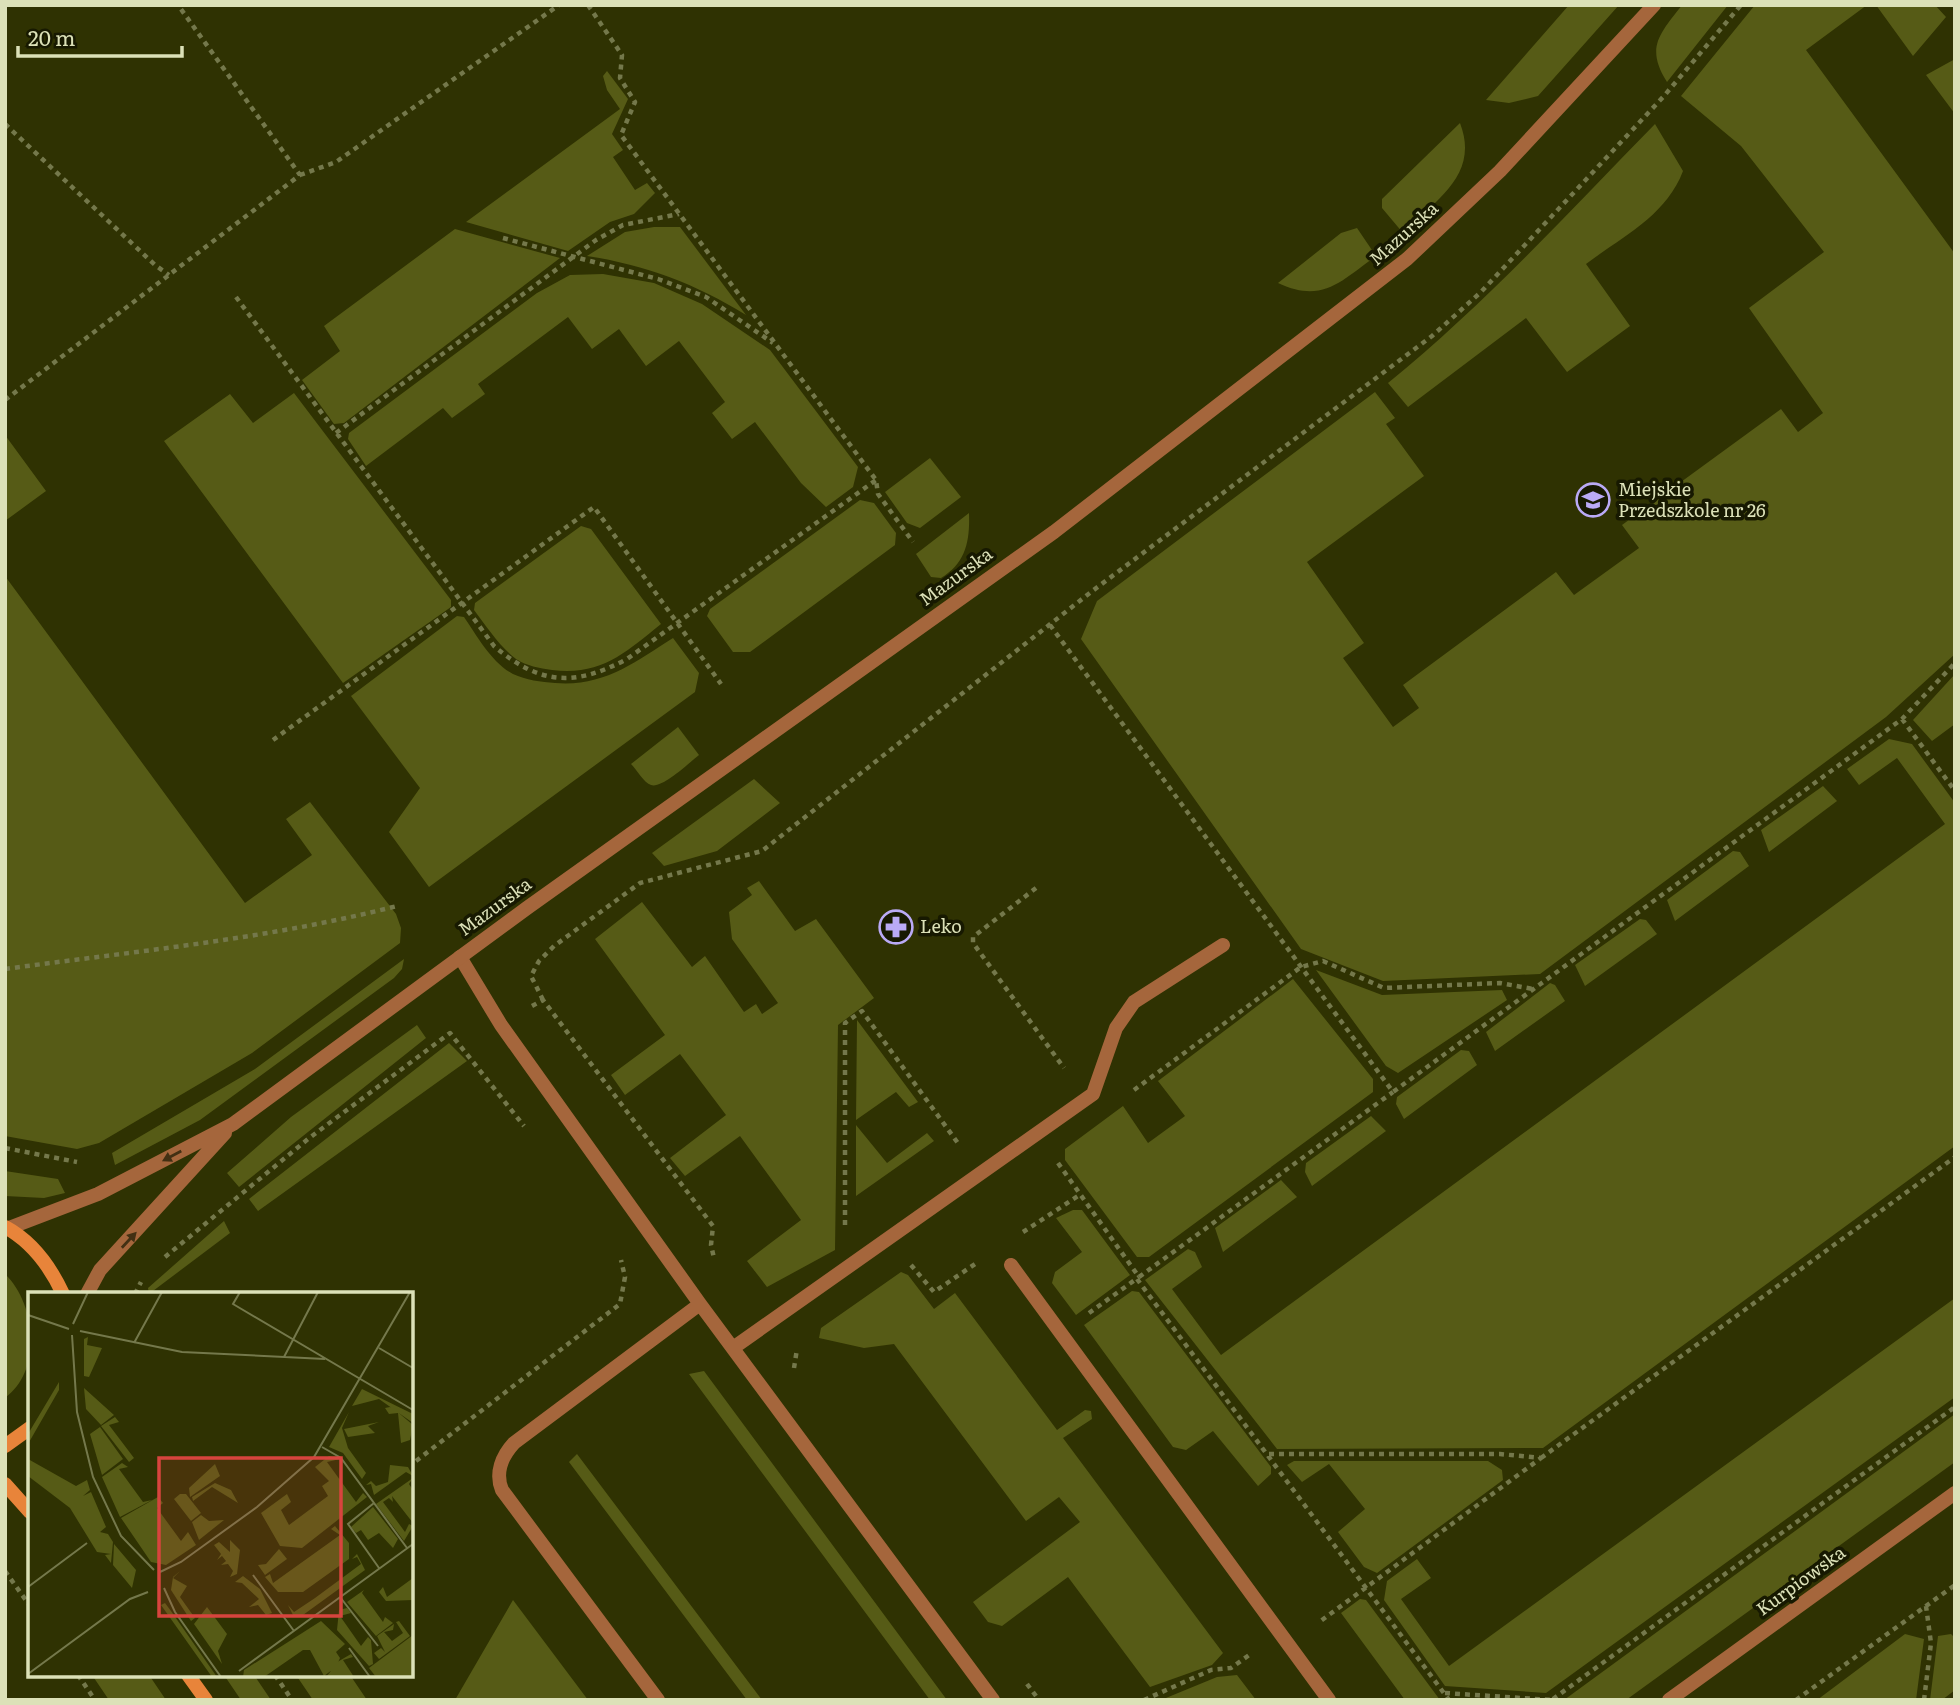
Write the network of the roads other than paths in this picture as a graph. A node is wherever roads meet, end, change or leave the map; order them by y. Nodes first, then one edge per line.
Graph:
1 (1654, 5) edge
2 (1223, 945) dead end
3 (460, 957) junction
4 (233, 1124) junction
5 (7, 1227) edge
6 (1011, 1265) dead end
7 (62, 1292) edge
8 (88, 1292) edge
9 (700, 1304) junction
10 (733, 1349) junction
11 (28, 1429) edge
12 (5, 1446) edge
13 (5, 1484) edge
14 (1953, 1497) edge
15 (28, 1510) edge
16 (189, 1677) edge
17 (206, 1700) edge
18 (659, 1700) edge
19 (993, 1700) edge
20 (1329, 1700) edge
21 (1669, 1700) edge

1 - 3 street, Mazurska
2 - 10 street
3 - 4 street, Mazurska
3 - 9 street
4 -> 5 street, Mazurska
8 -> 4 street, Mazurska
5 - 7 main road
6 - 20 street
9 - 10 street
9 - 18 street
10 - 19 street
11 - 12 main road
13 - 15 main road
14 - 21 street, Kurpiowska
16 - 17 main road

